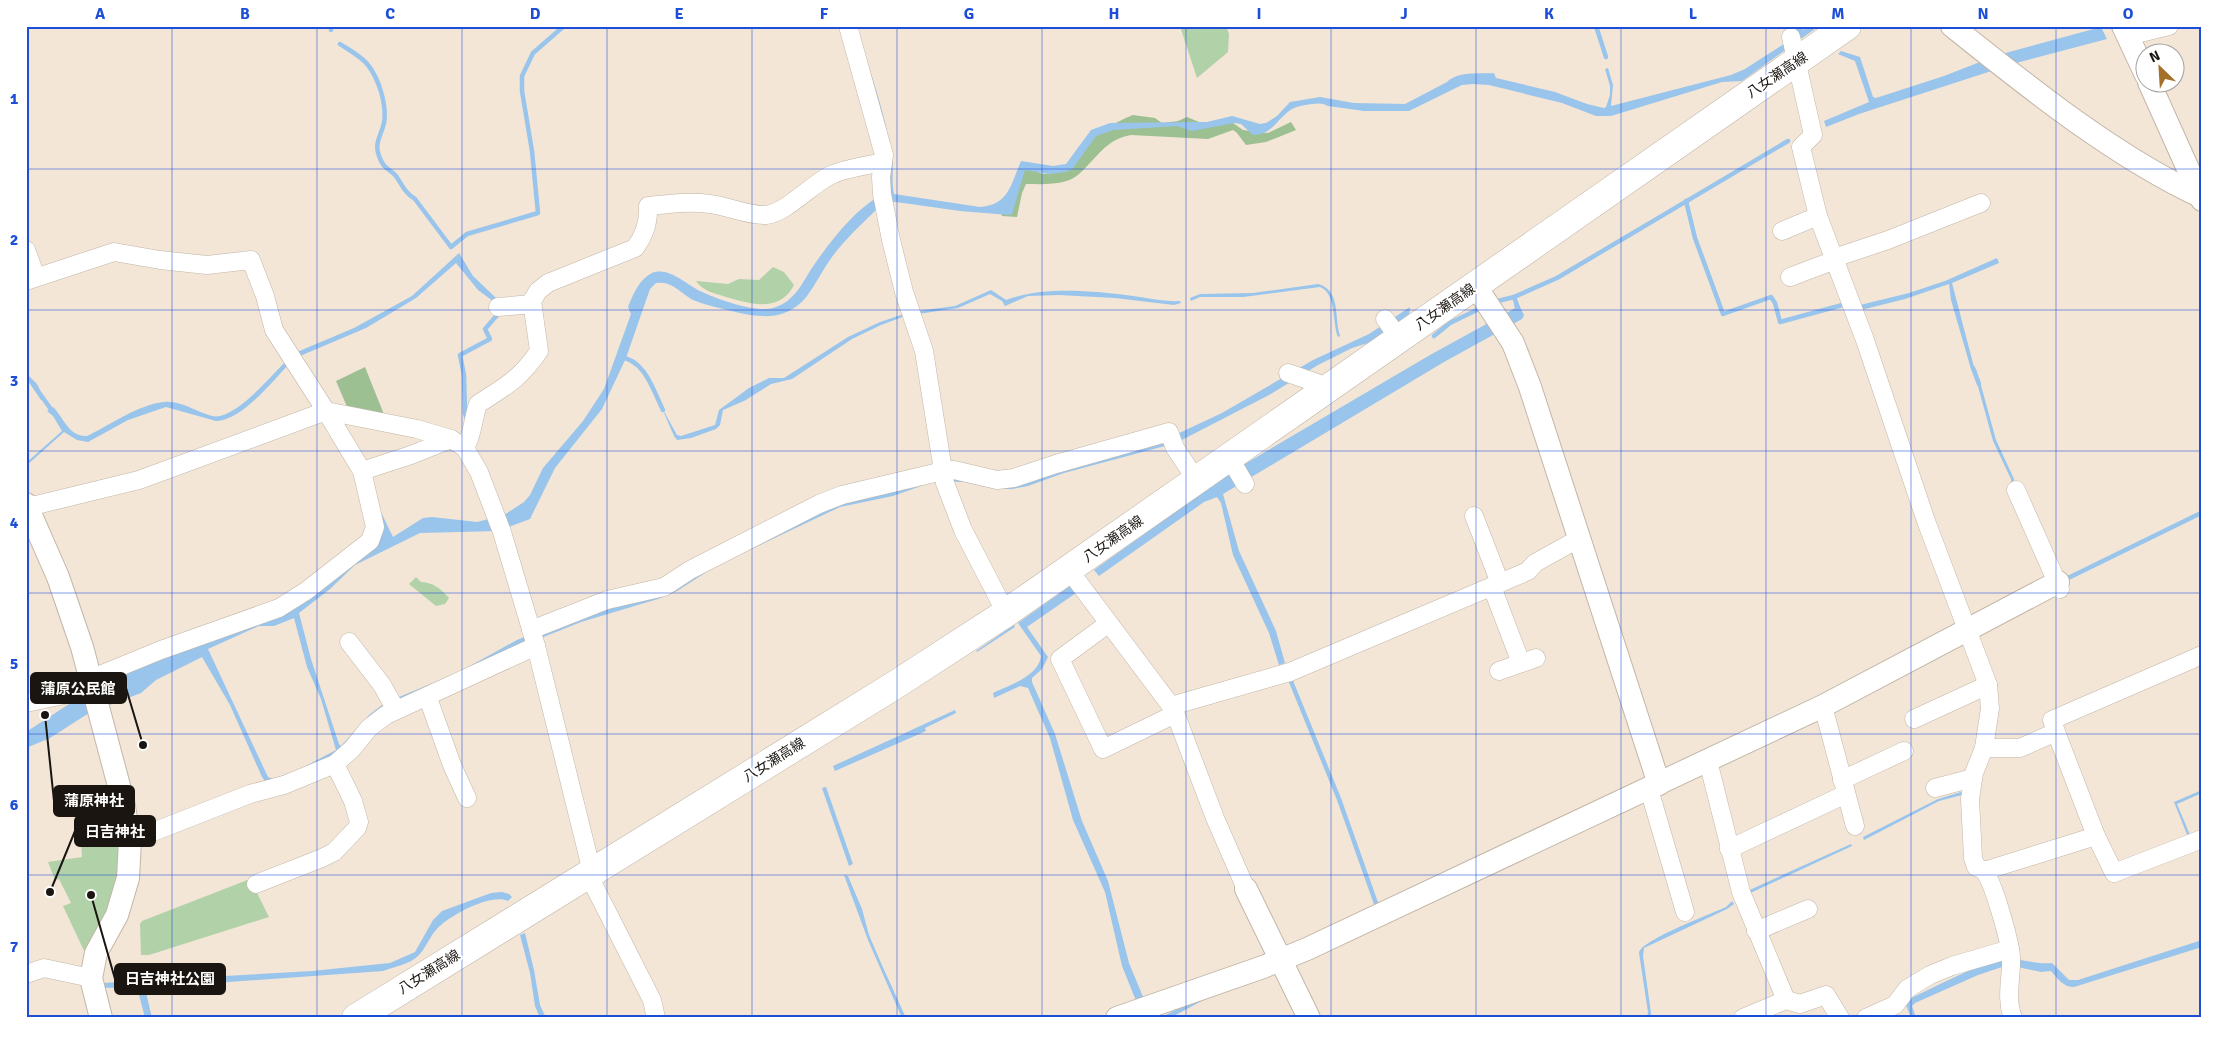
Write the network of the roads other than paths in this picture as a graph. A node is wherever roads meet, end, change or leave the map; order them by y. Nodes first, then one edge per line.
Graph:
1 (848, 26) edge
2 (1847, 26) edge
3 (1952, 26) edge
4 (2169, 26) edge
5 (2125, 31) edge
6 (1794, 48) junction
7 (2136, 54) edge
8 (2153, 92) edge
9 (883, 162) junction
10 (2201, 198) edge
11 (1981, 203) dead end
12 (1818, 216) junction
13 (1782, 231) dead end
14 (26, 250) edge
15 (1835, 259) junction
16 (1790, 277) dead end
17 (31, 279) edge
18 (1480, 292) junction
19 (532, 304) junction
20 (498, 307) dead end
21 (1292, 375) dead end
22 (1317, 383) dead end
23 (326, 411) junction
24 (458, 443) junction
25 (1235, 467) dead end
26 (362, 471) junction
27 (1191, 472) dead end
28 (944, 476) junction
29 (1245, 484) dead end
30 (2016, 490) dead end
31 (27, 506) edge
32 (1474, 516) dead end
33 (1580, 538) junction
34 (1069, 570) junction
35 (1496, 585) junction
36 (2059, 585) joint
37 (1006, 613) junction
38 (1108, 623) junction
39 (1968, 629) junction
40 (533, 637) junction
41 (349, 642) dead end
42 (2202, 656) edge
43 (1499, 671) dead end
44 (92, 684) junction
45 (1988, 685) junction
46 (430, 694) junction
47 (26, 702) edge
48 (1823, 706) junction
49 (1173, 708) junction
50 (396, 710) junction
51 (1914, 719) dead end
52 (2056, 732) junction
53 (1984, 748) junction
54 (1904, 751) dead end
55 (1708, 761) junction
56 (335, 764) junction
57 (1973, 778) junction
58 (1654, 786) junction
59 (1844, 787) junction
60 (1934, 788) dead end
61 (467, 798) dead end
62 (1855, 826) dead end
63 (2096, 836) junction
64 (2202, 839) edge
65 (130, 841) junction
66 (1729, 849) junction
67 (1984, 871) junction
68 (590, 873) junction
69 (256, 884) dead end
70 (1246, 888) joint
71 (1808, 909) dead end
72 (1685, 912) dead end
73 (1756, 931) junction
74 (2011, 958) junction
75 (1280, 960) junction
76 (26, 974) edge
77 (92, 985) junction
78 (1786, 1000) junction
79 (1135, 1011) edge
80 (1898, 1011) edge
81 (101, 1018) edge
82 (356, 1018) edge
83 (656, 1018) edge
84 (1309, 1018) edge
85 (1743, 1018) edge
86 (1840, 1018) edge
87 (1866, 1018) edge
88 (2013, 1018) edge

1 - 9 street
2 - 6 main road, 八女瀬高線
3 - 10 street
4 - 5 street
5 - 7 street
6 - 12 street
6 - 18 main road, 八女瀬高線
8 - 10 street
9 - 19 street
9 - 28 street
11 - 15 street
12 - 13 street
12 - 15 street
14 - 17 street
15 - 16 street
15 - 39 street
17 - 23 street
18 - 33 street
18 - 34 main road, 八女瀬高線
19 - 20 street
19 - 24 street
21 - 22 street
23 - 24 street
23 - 26 street
23 - 31 street
24 - 26 street
24 - 40 street
25 - 29 street
26 - 44 street
27 - 28 street
28 - 37 street
28 - 40 street
30 - 36 street
31 - 44 street
32 - 35 street
33 - 35 street
33 - 58 street
34 - 37 main road, 八女瀬高線
34 - 38 street
35 - 43 street
35 - 49 street
36 - 39 street
37 - 68 main road, 八女瀬高線
38 - 49 street
38 - 49 street
39 - 45 street
39 - 48 street
40 - 46 street
40 - 68 street
41 - 50 street
42 - 52 street
44 - 47 street
44 - 65 street
45 - 51 street
45 - 53 street
46 - 50 street
46 - 61 street
48 - 55 street
48 - 59 street
49 - 70 street
50 - 56 street
52 - 53 street
52 - 63 street
53 - 57 street
54 - 59 street
55 - 58 street
55 - 66 street
56 - 65 street
56 - 69 street
57 - 60 street
57 - 67 street
58 - 72 street
58 - 75 street
59 - 62 street
59 - 66 street
63 - 64 street
63 - 67 street
65 - 77 street
66 - 73 street
67 - 74 street
68 - 82 main road, 八女瀬高線
68 - 83 street
70 - 75 street
71 - 73 street
73 - 78 street
74 - 80 street
74 - 88 street
75 - 79 street
75 - 84 street
76 - 77 street
77 - 81 street
78 - 85 street
78 - 86 street
80 - 87 street

